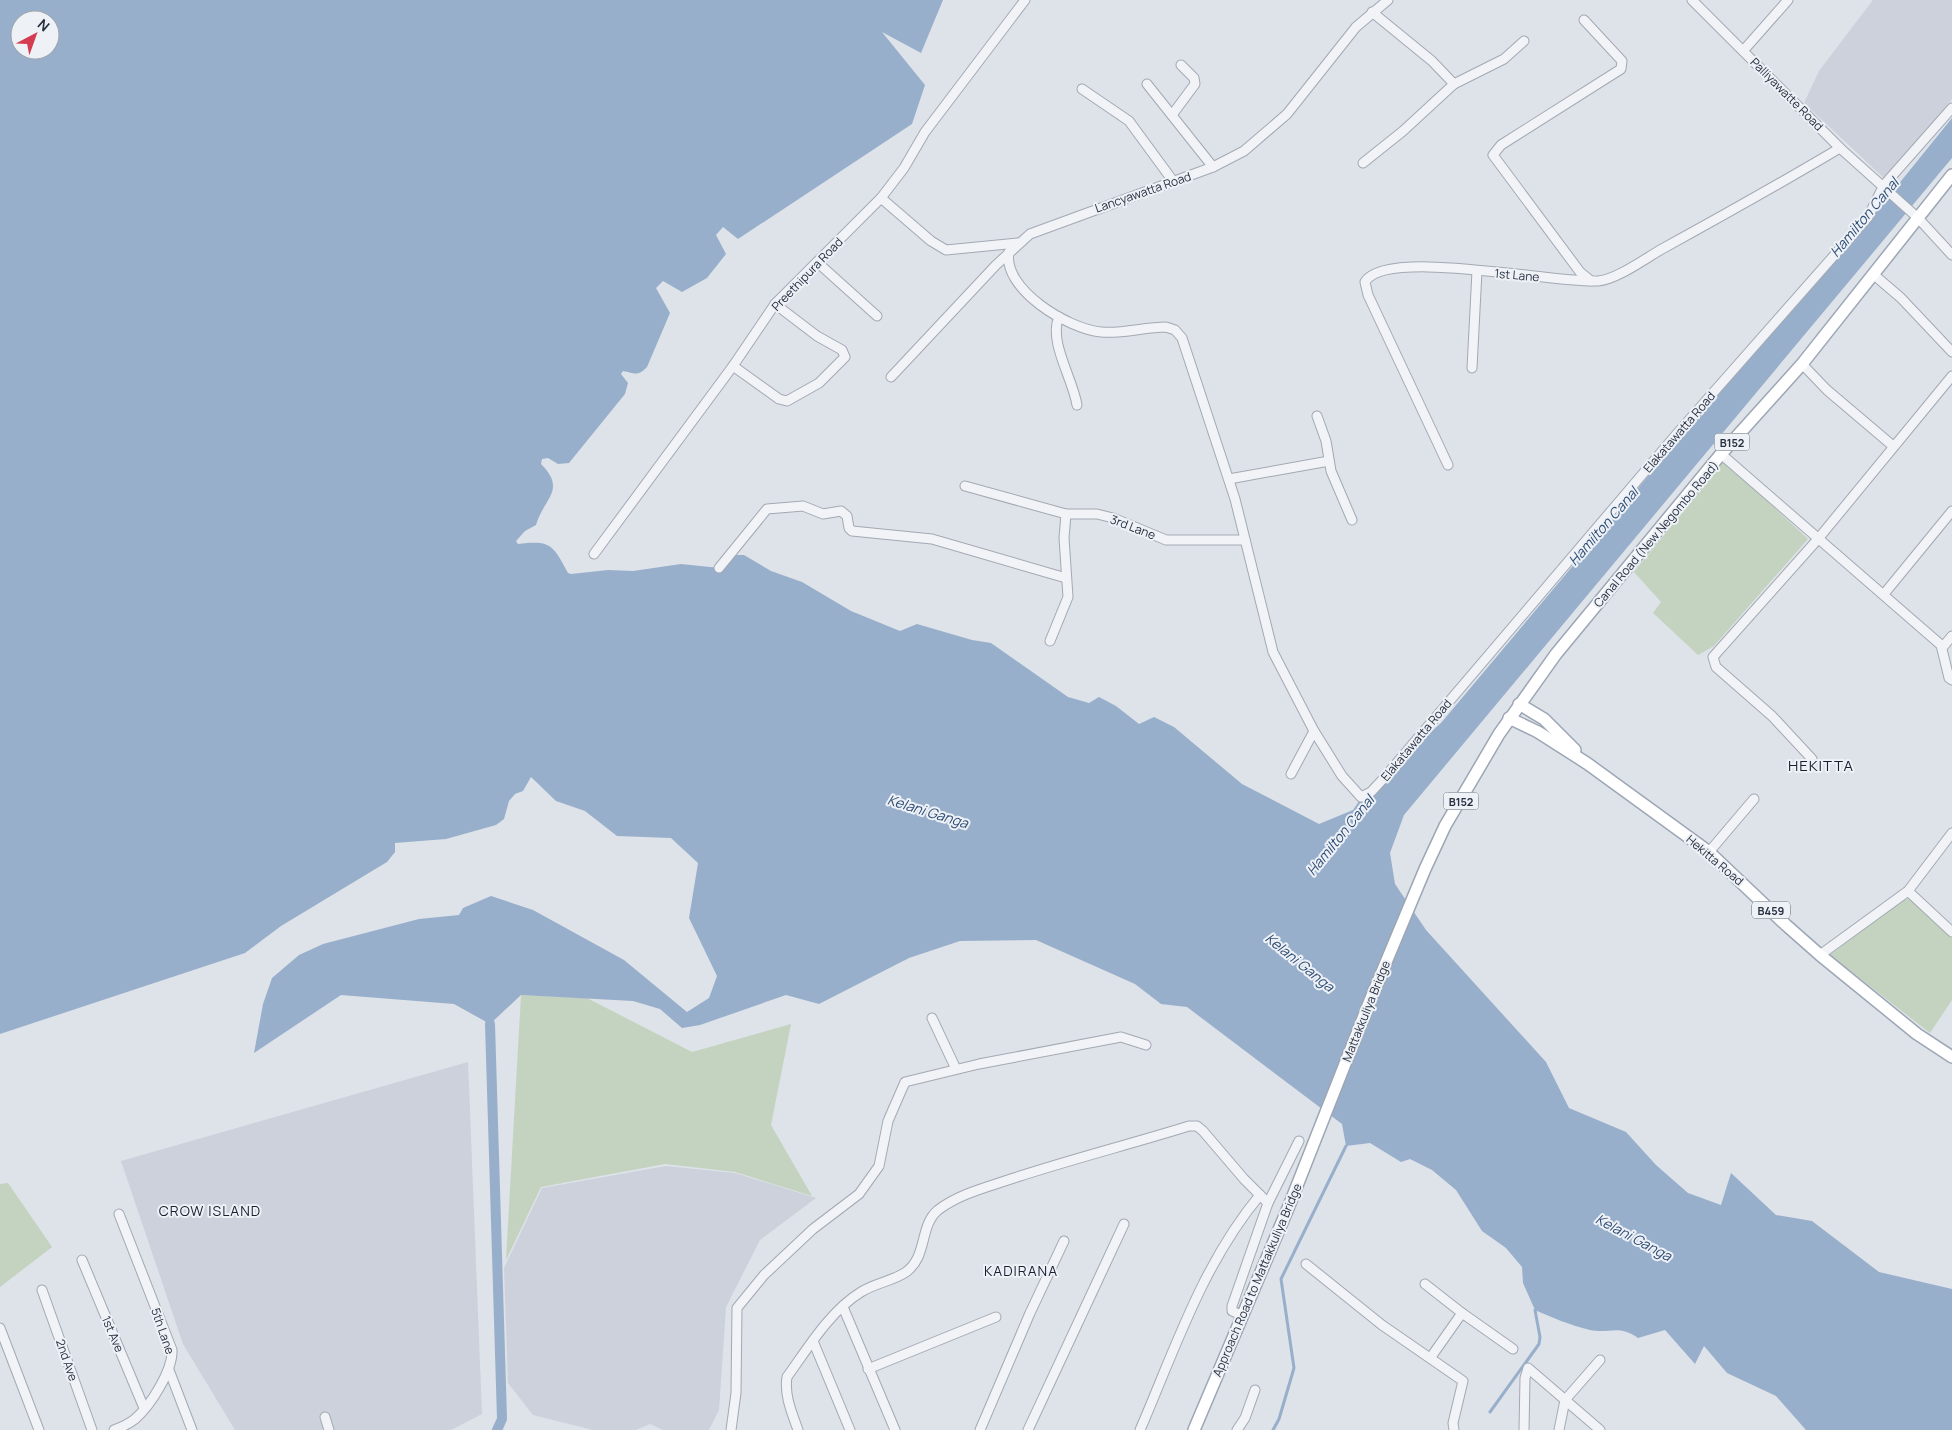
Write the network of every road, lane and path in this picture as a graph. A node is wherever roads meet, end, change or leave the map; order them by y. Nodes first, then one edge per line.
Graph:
1 (1025, 0) edge
2 (1388, 0) edge
3 (1692, 0) edge
4 (1788, 0) edge
5 (1372, 12) junction
6 (1584, 20) dead end
7 (1524, 41) dead end
8 (1743, 51) junction
9 (1181, 65) dead end
10 (1147, 84) dead end
11 (1454, 84) junction
12 (1082, 89) dead end
13 (1952, 108) edge
14 (1172, 114) junction
15 (1840, 148) junction
16 (1363, 163) dead end
17 (1213, 168) junction
18 (1952, 175) edge
19 (1173, 181) junction
20 (1884, 186) junction
21 (881, 198) junction
22 (1918, 218) junction
23 (1018, 243) junction
24 (1009, 252) junction
25 (1952, 255) edge
26 (817, 262) junction
27 (1477, 271) junction
28 (1873, 274) junction
29 (1592, 281) junction
30 (775, 304) junction
31 (878, 316) dead end
32 (1059, 317) junction
33 (1952, 352) edge
34 (1802, 364) junction
35 (733, 366) junction
36 (1472, 368) dead end
37 (1952, 376) edge
38 (891, 377) dead end
39 (1077, 405) dead end
40 (1317, 416) dead end
41 (1893, 446) junction
42 (1722, 454) junction
43 (1329, 461) junction
44 (1448, 466) dead end
45 (1229, 479) junction
46 (964, 486) dead end
47 (1952, 511) edge
48 (1066, 514) junction
49 (1352, 520) dead end
50 (1818, 538) junction
51 (1245, 540) junction
52 (594, 554) dead end
53 (719, 568) dead end
54 (1066, 578) junction
55 (1884, 594) junction
56 (1952, 636) edge
57 (1050, 641) dead end
58 (1942, 648) junction
59 (1952, 680) edge
60 (1519, 704) junction
61 (1509, 718) junction
62 (1314, 731) junction
63 (1812, 759) dead end
64 (1588, 764) junction
65 (1290, 774) dead end
66 (1754, 799) dead end
67 (1952, 833) edge
68 (1710, 852) junction
69 (1908, 891) junction
70 (1414, 894) joint
71 (1952, 932) edge
72 (1820, 955) junction
73 (932, 1018) dead end
74 (1146, 1044) dead end
75 (1952, 1057) edge
76 (956, 1070) junction
77 (1320, 1129) joint
78 (1299, 1141) dead end
79 (1260, 1196) junction
80 (1268, 1203) junction
81 (119, 1214) dead end
82 (1124, 1224) dead end
83 (1064, 1241) dead end
84 (82, 1260) dead end
85 (1306, 1264) dead end
86 (1425, 1284) dead end
87 (42, 1290) dead end
88 (843, 1307) junction
89 (1462, 1312) junction
90 (1241, 1315) junction
91 (996, 1317) dead end
92 (0, 1328) edge
93 (813, 1341) junction
94 (1514, 1349) dead end
95 (1431, 1357) junction
96 (1600, 1360) dead end
97 (868, 1369) junction
98 (169, 1370) junction
99 (1255, 1390) dead end
100 (1565, 1400) junction
101 (144, 1408) junction
102 (325, 1417) dead end
103 (124, 1428) edge
104 (39, 1430) edge
105 (92, 1430) edge
106 (114, 1430) edge
107 (192, 1430) edge
108 (329, 1430) edge
109 (731, 1430) edge
110 (798, 1430) edge
111 (850, 1430) edge
112 (894, 1430) edge
113 (980, 1430) edge
114 (1028, 1430) edge
115 (1140, 1430) edge
116 (1194, 1430) edge
117 (1237, 1430) edge
118 (1454, 1430) edge
119 (1524, 1430) edge
120 (1559, 1430) edge
121 (1600, 1430) edge

1 - 21 street, Preethipura Road
2 - 5 street, Lancyawatta Road
3 - 8 street, Palliyawatte Road
4 - 8 street
5 - 11 street
5 - 17 street, Lancyawatta Road
6 - 29 street
7 - 11 street
8 - 15 street, Palliyawatte Road
9 - 14 street
10 - 14 street
11 - 16 street
12 - 19 street
13 - 20 street, Elakatawatta Road
14 - 17 street
15 - 20 street, Palliyawatte Road
15 - 29 street, 1st Lane
17 - 19 street, Lancyawatta Road
18 - 22 main road, Canal Road (New Negombo Road) / B152
19 - 23 street, Lancyawatta Road
20 - 22 street, Palliyawatte Road
20 - 62 street, Elakatawatta Road
21 - 23 street
21 - 26 street, Preethipura Road
22 - 25 street, Palliyawatte Road
22 - 28 main road, Canal Road (New Negombo Road) / B152
23 - 24 street, Lancyawatta Road
24 - 32 street
24 - 38 street, Lancyawatta Road
26 - 30 street, Preethipura Road
26 - 31 street
27 - 29 street, 1st Lane
27 - 36 street
27 - 44 street, 1st Lane
28 - 33 street
28 - 34 main road, Canal Road (New Negombo Road) / B152
30 - 35 street, Preethipura Road
30 - 35 street
32 - 39 street
32 - 45 street
34 - 41 street
34 - 42 main road, Canal Road (New Negombo Road) / B152
35 - 52 street, Preethipura Road
37 - 41 street
40 - 43 street
41 - 50 street
42 - 50 street
42 - 60 main road, Canal Road (New Negombo Road) / B152
43 - 45 street
43 - 49 street
45 - 51 street
46 - 48 street, 3rd Lane
47 - 55 street
48 - 51 street, 3rd Lane
48 - 54 street
50 - 55 street
50 - 63 street
51 - 62 street
53 - 54 street
54 - 57 street
55 - 58 street
56 - 58 street
58 - 59 street
60 - 61 main road, Canal Road (New Negombo Road) / B152
60 - 64 main road, Hekitta Road / B459
61 - 64 main road, Hekitta Road / B459
61 - 70 main road, Canal Road (New Negombo Road) / B152
62 - 65 street
64 - 68 main road, Hekitta Road / B459
66 - 68 street
67 - 69 street
68 - 72 main road, Hekitta Road / B459
69 - 71 street
69 - 72 street
70 - 77 main road, Mattakkuliya Bridge / B152
72 - 75 main road, Hekitta Road / B459
73 - 76 street
74 - 76 street
76 - 109 street
77 - 90 main road, Approach Road to Mattakkuliya Bridge
78 - 80 street
79 - 80 street
79 - 88 street
79 - 115 street
80 - 90 street
81 - 98 street, 5th Lane
82 - 114 street
83 - 113 street
84 - 101 street, 1st Ave
85 - 95 street
86 - 89 street
87 - 105 street, 2nd Ave
88 - 93 street
88 - 97 street
89 - 94 street
89 - 95 street
90 - 116 main road, Approach Road to Mattakkuliya Bridge
91 - 97 street
92 - 104 street
93 - 110 street
93 - 111 street
95 - 118 street
96 - 100 street
97 - 112 street
98 - 101 street, 5th Lane
98 - 107 street
99 - 117 street
100 - 119 street
100 - 120 street
100 - 121 street
101 - 103 street, 5th Lane
102 - 108 street
103 - 106 street, 5th Lane

